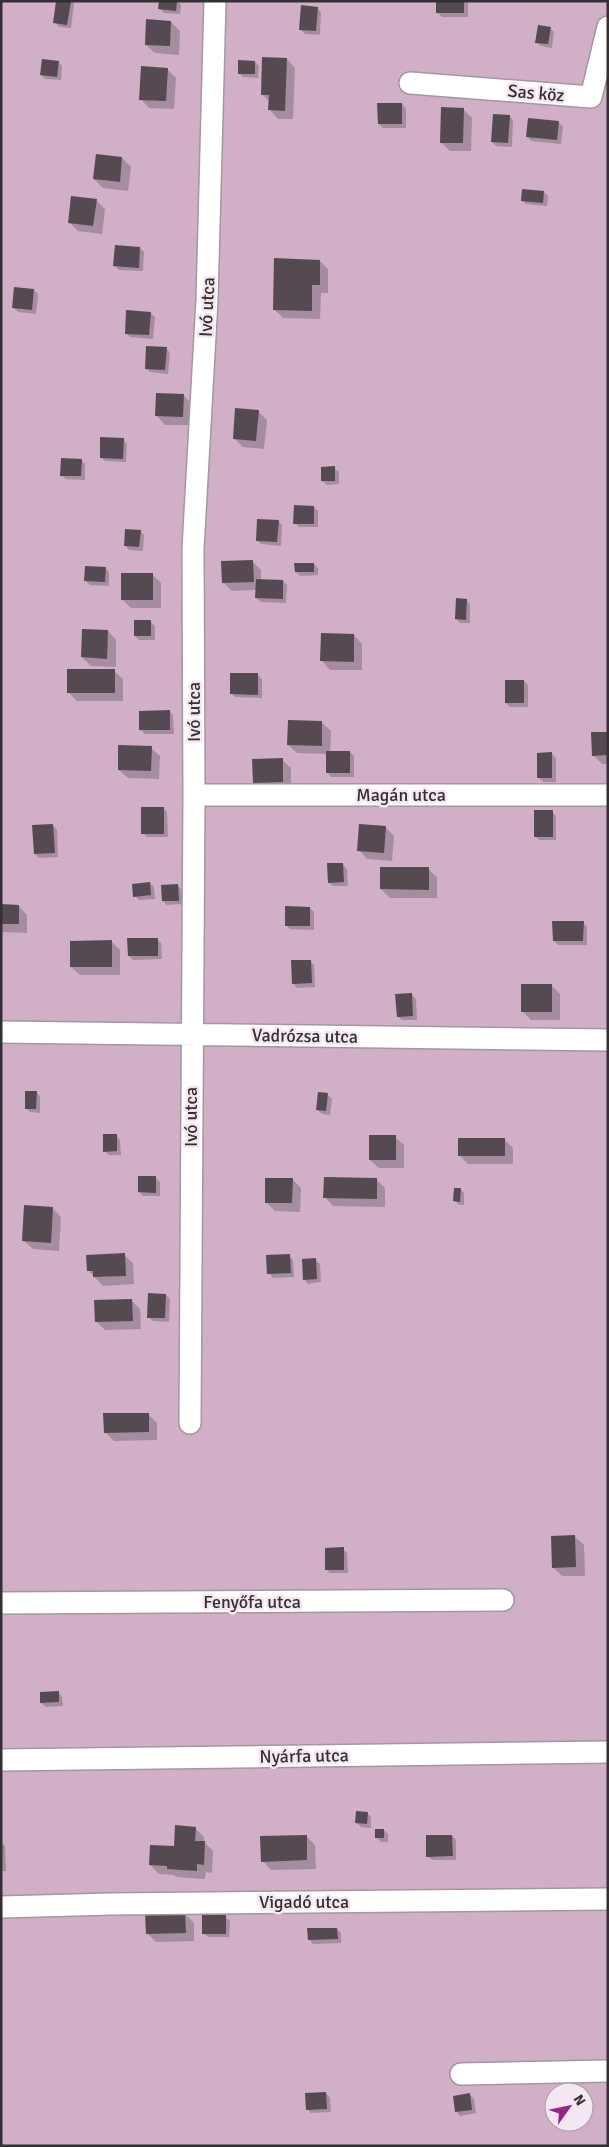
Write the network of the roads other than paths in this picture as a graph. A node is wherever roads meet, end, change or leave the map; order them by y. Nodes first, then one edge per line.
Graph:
1 (215, 1) edge
2 (608, 27) edge
3 (410, 82) dead end
4 (608, 794) edge
5 (194, 795) junction
6 (1, 1032) edge
7 (191, 1034) junction
8 (608, 1040) edge
9 (190, 1423) dead end
10 (503, 1600) dead end
11 (1, 1603) edge
12 (608, 1752) edge
13 (1, 1760) edge
14 (608, 1899) edge
15 (1, 1907) edge
16 (608, 2071) edge
17 (461, 2074) dead end

1 - 5 street, Ivó utca
2 - 3 street, Sas köz
4 - 5 street, Magán utca
5 - 7 street, Ivó utca
6 - 7 street, Vadrózsa utca
7 - 8 street, Vadrózsa utca
7 - 9 street, Ivó utca
10 - 11 street, Fenyőfa utca
12 - 13 street, Nyárfa utca
14 - 15 street, Vigadó utca
16 - 17 street

